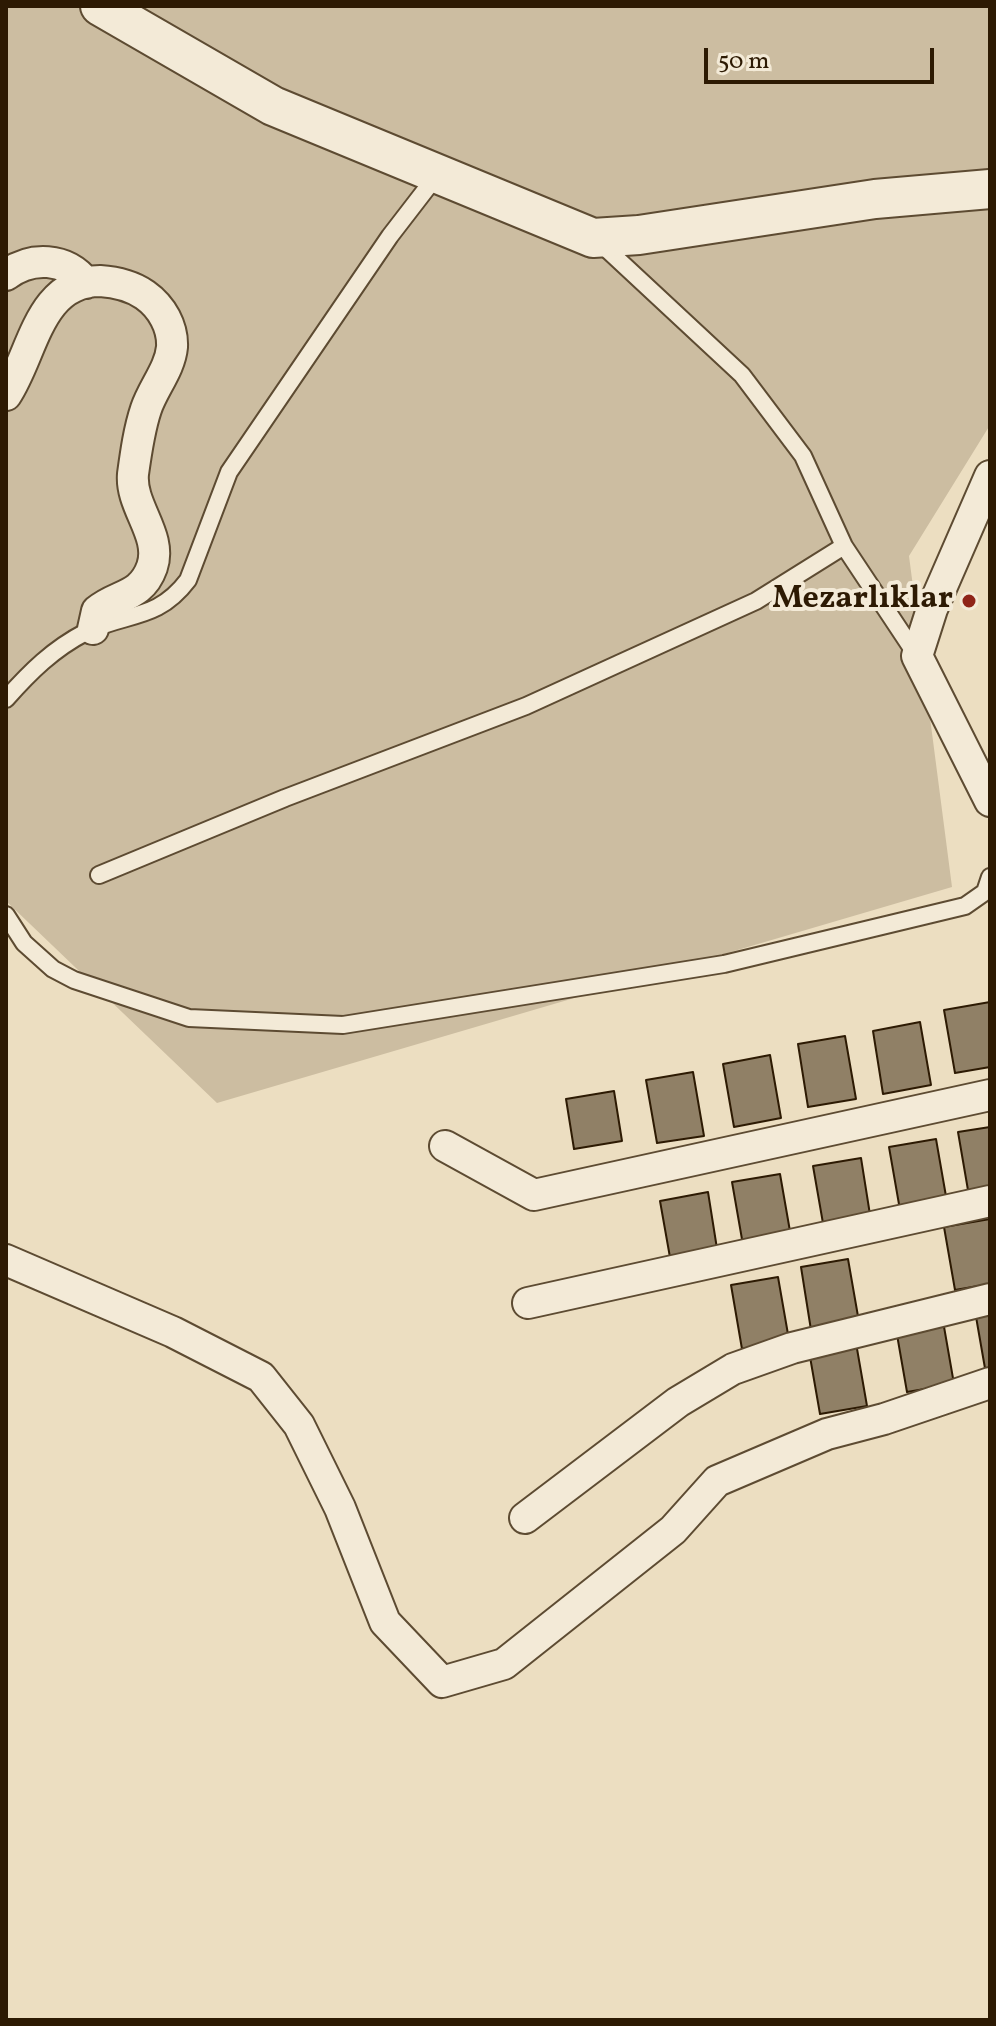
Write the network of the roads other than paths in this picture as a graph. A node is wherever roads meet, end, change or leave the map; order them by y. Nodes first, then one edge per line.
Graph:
1 (100, 6) edge
2 (438, 174) junction
3 (990, 189) edge
4 (593, 238) junction
5 (6, 275) edge
6 (86, 283) junction
7 (6, 395) edge
8 (990, 476) edge
9 (844, 546) junction
10 (93, 629) junction
11 (917, 656) junction
12 (6, 699) edge
13 (990, 801) edge
14 (99, 875) dead end
15 (990, 877) edge
16 (6, 915) edge
17 (990, 1095) edge
18 (445, 1146) dead end
19 (990, 1201) edge
20 (6, 1260) edge
21 (990, 1299) edge
22 (528, 1303) dead end
23 (990, 1383) edge
24 (525, 1518) dead end

1 - 2 street
2 - 4 street
2 - 10 lane
3 - 4 street
4 - 9 lane
5 - 6 street
6 - 7 street
6 - 10 street
8 - 11 street
9 - 11 lane
9 - 14 lane
10 - 12 lane
11 - 13 street
15 - 16 lane
17 - 18 street
19 - 22 street
20 - 23 street
21 - 24 street

